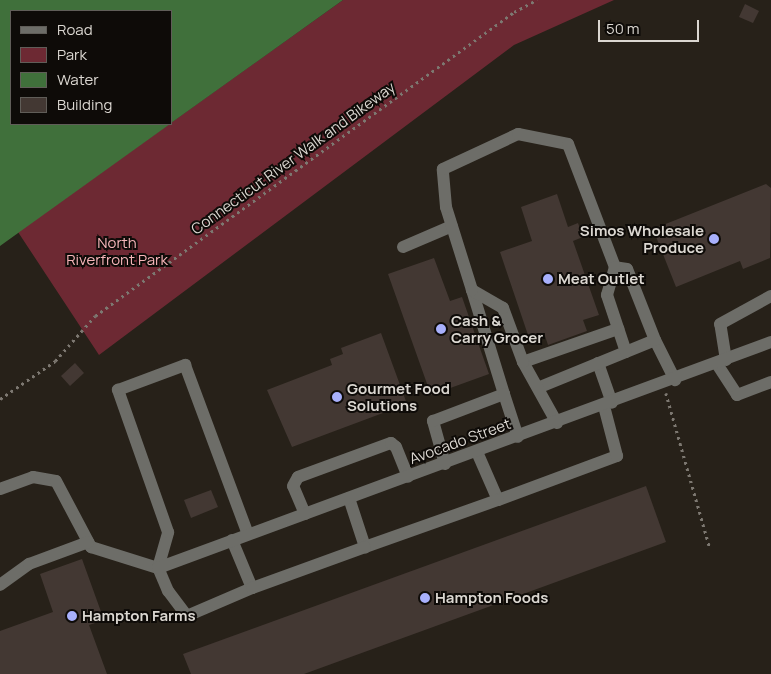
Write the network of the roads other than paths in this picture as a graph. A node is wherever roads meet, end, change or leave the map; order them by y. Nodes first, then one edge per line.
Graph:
1 (452, 226) junction
2 (403, 247) dead end
3 (615, 267) junction
4 (472, 290) junction
5 (771, 296) edge
6 (618, 329) junction
7 (656, 340) junction
8 (771, 342) edge
9 (626, 352) junction
10 (523, 362) junction
11 (721, 362) junction
12 (598, 363) junction
13 (670, 382) junction
14 (771, 382) edge
15 (540, 387) junction
16 (504, 394) junction
17 (608, 404) junction
18 (557, 423) junction
19 (518, 437) junction
20 (477, 452) junction
21 (445, 464) junction
22 (408, 477) junction
23 (0, 489) edge
24 (349, 498) junction
25 (498, 500) junction
26 (305, 514) junction
27 (248, 534) junction
28 (232, 540) junction
29 (88, 542) junction
30 (365, 547) junction
31 (158, 568) junction
32 (0, 585) edge
33 (252, 588) junction

1 - 2 street
1 - 3 street
1 - 4 street
3 - 6 street
3 - 7 street
4 - 10 street
4 - 16 street
5 - 11 street
6 - 9 street
6 - 10 street
7 - 9 street
7 - 13 street
8 - 11 street, Avocado Street
9 - 12 street
10 - 15 street
11 - 13 street, Avocado Street
11 - 14 street
12 - 15 street
12 - 17 street
13 - 17 street, Avocado Street
15 - 18 street
16 - 19 street
16 - 21 street
17 - 18 street, Avocado Street
17 - 25 street
18 - 19 street, Avocado Street
19 - 20 street, Avocado Street
20 - 21 street, Avocado Street
20 - 25 street
21 - 22 street, Avocado Street
22 - 24 street, Avocado Street
22 - 26 street
23 - 29 street
24 - 26 street, Avocado Street
24 - 30 street
25 - 30 street
26 - 27 street, Avocado Street
27 - 28 street, Avocado Street
27 - 31 street
28 - 31 street, Avocado Street
28 - 33 street
29 - 31 street
29 - 32 street
30 - 33 street
31 - 33 street

